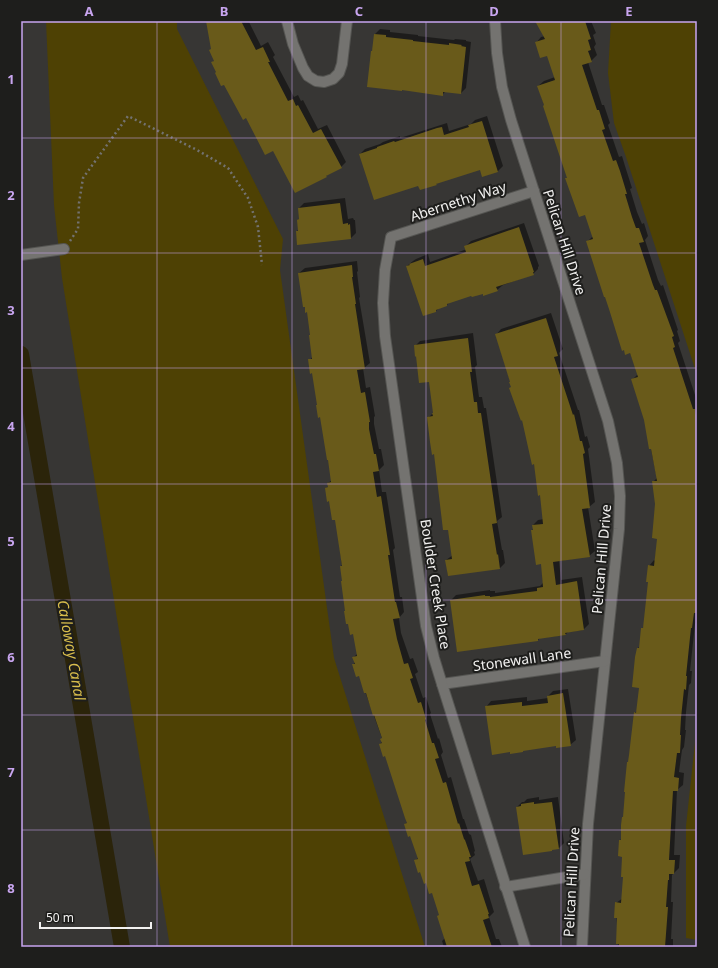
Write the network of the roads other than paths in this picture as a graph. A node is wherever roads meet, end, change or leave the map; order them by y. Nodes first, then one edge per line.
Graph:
1 (287, 21) edge
2 (347, 21) edge
3 (495, 21) edge
4 (534, 191) junction
5 (391, 237) joint
6 (64, 249) road end
7 (21, 254) edge
8 (605, 662) junction
9 (442, 684) junction
10 (585, 874) junction
11 (505, 887) junction
12 (525, 947) edge
13 (582, 947) edge

1 - 2 street
3 - 4 street, Pelican Hill Drive
4 - 5 street, Abernethy Way
4 - 8 street, Pelican Hill Drive
5 - 9 street, Boulder Creek Place
6 - 7 street
8 - 9 street, Stonewall Lane
8 - 10 street, Pelican Hill Drive
9 - 11 street, Boulder Creek Place
10 - 11 street
10 - 13 street, Pelican Hill Drive
11 - 12 street, Boulder Creek Place

